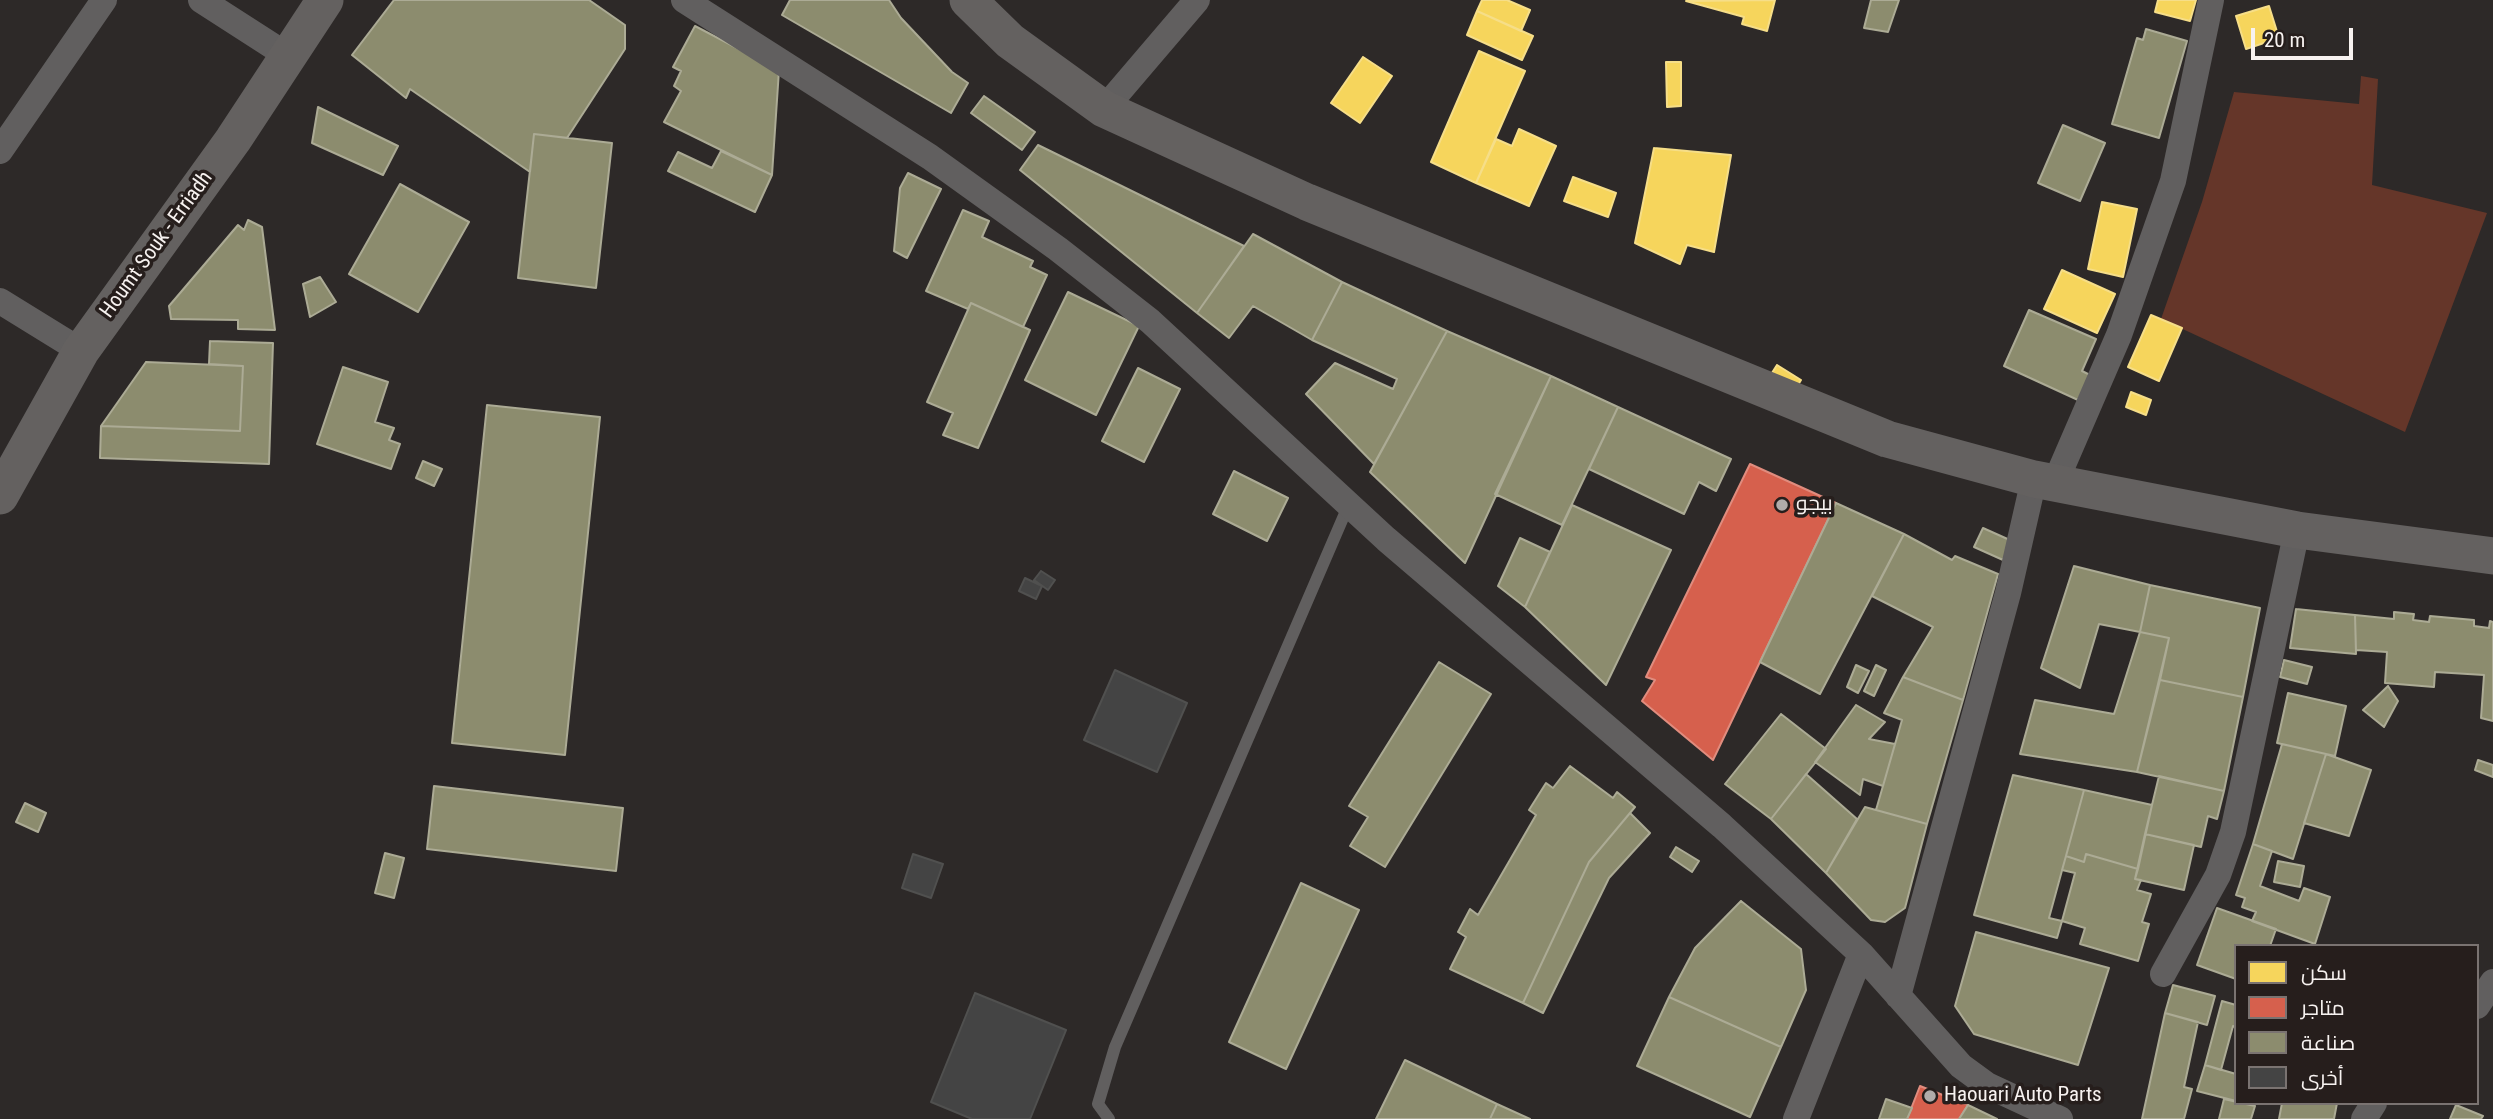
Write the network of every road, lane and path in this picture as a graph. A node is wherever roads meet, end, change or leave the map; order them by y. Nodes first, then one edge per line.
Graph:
1 (104, 0) edge
2 (201, 0) edge
3 (325, 0) edge
4 (684, 0) edge
5 (1197, 0) edge
6 (2211, 0) edge
7 (975, 4) edge
8 (288, 56) junction
9 (1104, 109) junction
10 (0, 150) edge
11 (0, 301) edge
12 (81, 351) junction
13 (2044, 481) junction
14 (0, 496) edge
15 (1349, 504) junction
16 (2297, 530) junction
17 (2493, 556) edge
18 (1861, 954) junction
19 (2163, 974) dead end
20 (2493, 982) edge
21 (1898, 996) junction
22 (2479, 1003) edge
23 (1108, 1119) edge
24 (1796, 1119) edge
25 (2060, 1119) edge

1 - 10 street
2 - 8 street
3 - 8 main road, Houmt Souk - Erriadh
4 - 15 street
5 - 9 street
6 - 13 street
7 - 9 main road
8 - 12 main road, Houmt Souk - Erriadh
9 - 13 main road
11 - 12 street
12 - 14 main road, Houmt Souk - Erriadh
13 - 16 main road
13 - 21 street
15 - 18 street
15 - 23 lane
16 - 17 main road
16 - 19 street
18 - 21 street
18 - 24 street
20 - 22 street
21 - 25 street

